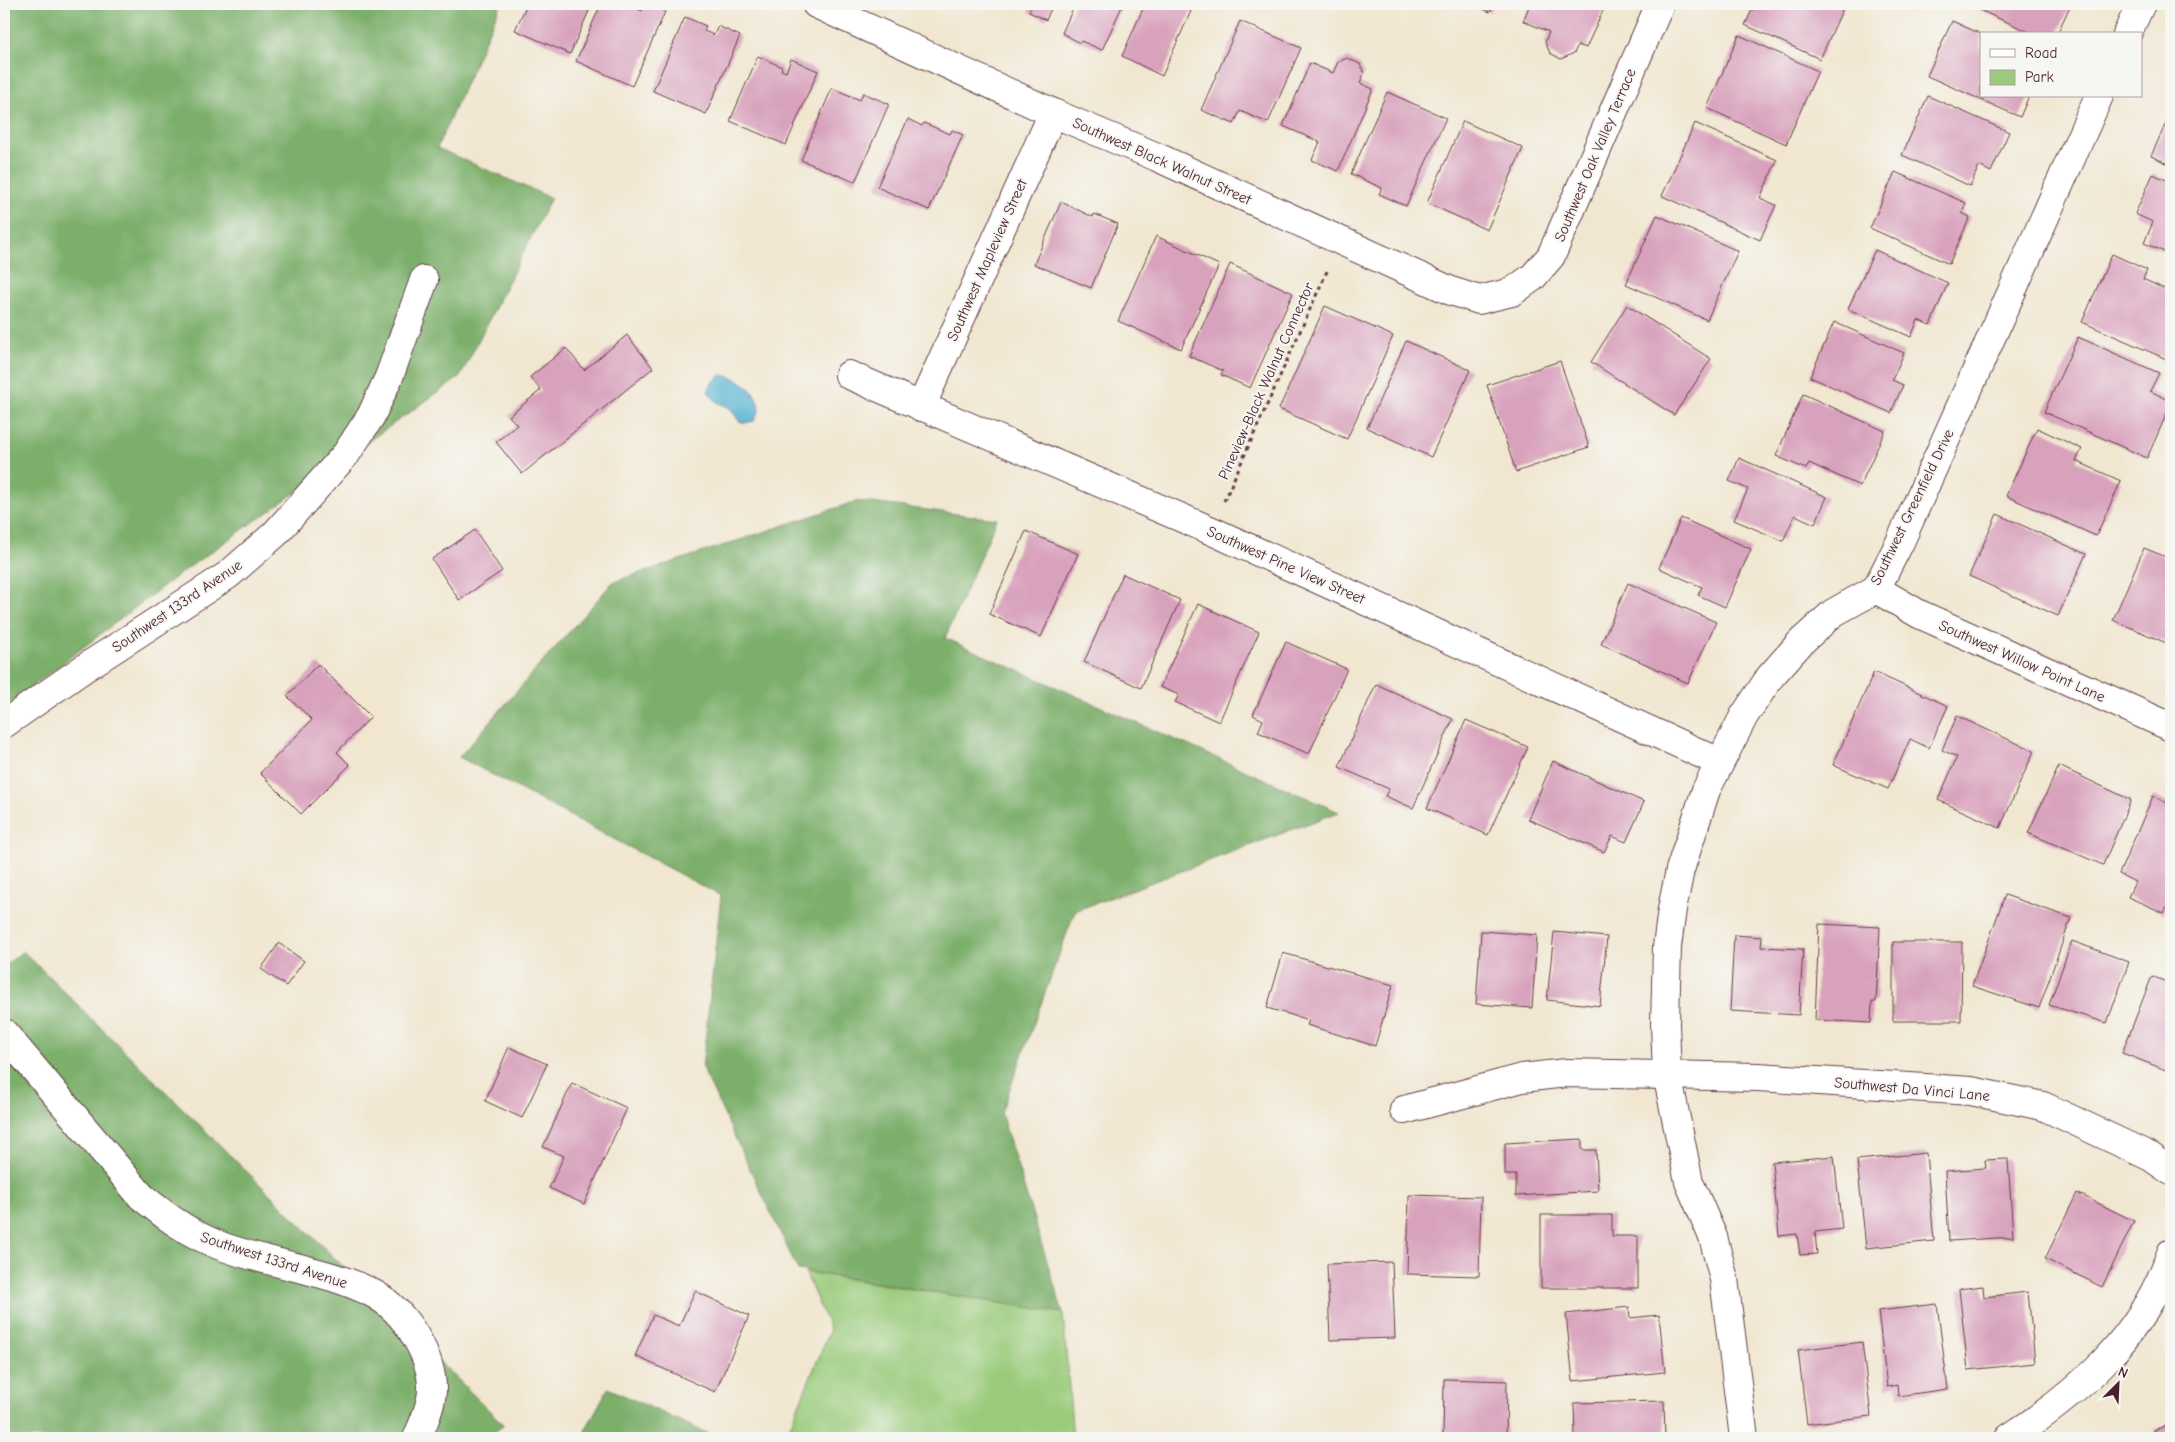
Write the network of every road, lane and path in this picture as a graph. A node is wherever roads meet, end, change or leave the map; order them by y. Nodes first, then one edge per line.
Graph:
1 (816, 4) edge
2 (1660, 4) edge
3 (2141, 4) edge
4 (866, 14) edge
5 (2128, 32) edge
6 (2098, 98) edge
7 (1053, 113) junction
8 (1341, 240) junction
9 (424, 280) dead end
10 (1512, 292) joint
11 (849, 375) dead end
12 (921, 407) junction
13 (1212, 532) junction
14 (1876, 589) junction
15 (4, 724) edge
16 (2171, 727) edge
17 (1719, 762) junction
18 (4, 1033) edge
19 (1667, 1074) junction
20 (1404, 1110) dead end
21 (2171, 1171) edge
22 (2171, 1253) edge
23 (417, 1438) edge
24 (1744, 1438) edge
25 (2009, 1438) edge

1 - 4 street, Southwest Black Walnut Street
2 - 10 street, Southwest Oak Valley Terrace
3 - 5 street
4 - 7 street, Southwest Black Walnut Street
6 - 14 street, Southwest Greenfield Drive
7 - 8 street, Southwest Black Walnut Street
7 - 12 street, Southwest Mapleview Street
8 - 10 street, Southwest Black Walnut Street
8 - 13 path, Pineview-Black Walnut Connector
9 - 15 street, Southwest 133rd Avenue
11 - 12 street, Southwest Pine View Street
12 - 13 street, Southwest Pine View Street
13 - 17 street, Southwest Pine View Street
14 - 16 street, Southwest Willow Point Lane
14 - 17 street, Southwest Greenfield Drive
17 - 19 street, Southwest Greenfield Drive
18 - 23 street, Southwest 133rd Avenue
19 - 20 street, Southwest Da Vinci Lane
19 - 21 street, Southwest Da Vinci Lane
19 - 24 street, Southwest Greenfield Drive
22 - 25 street

